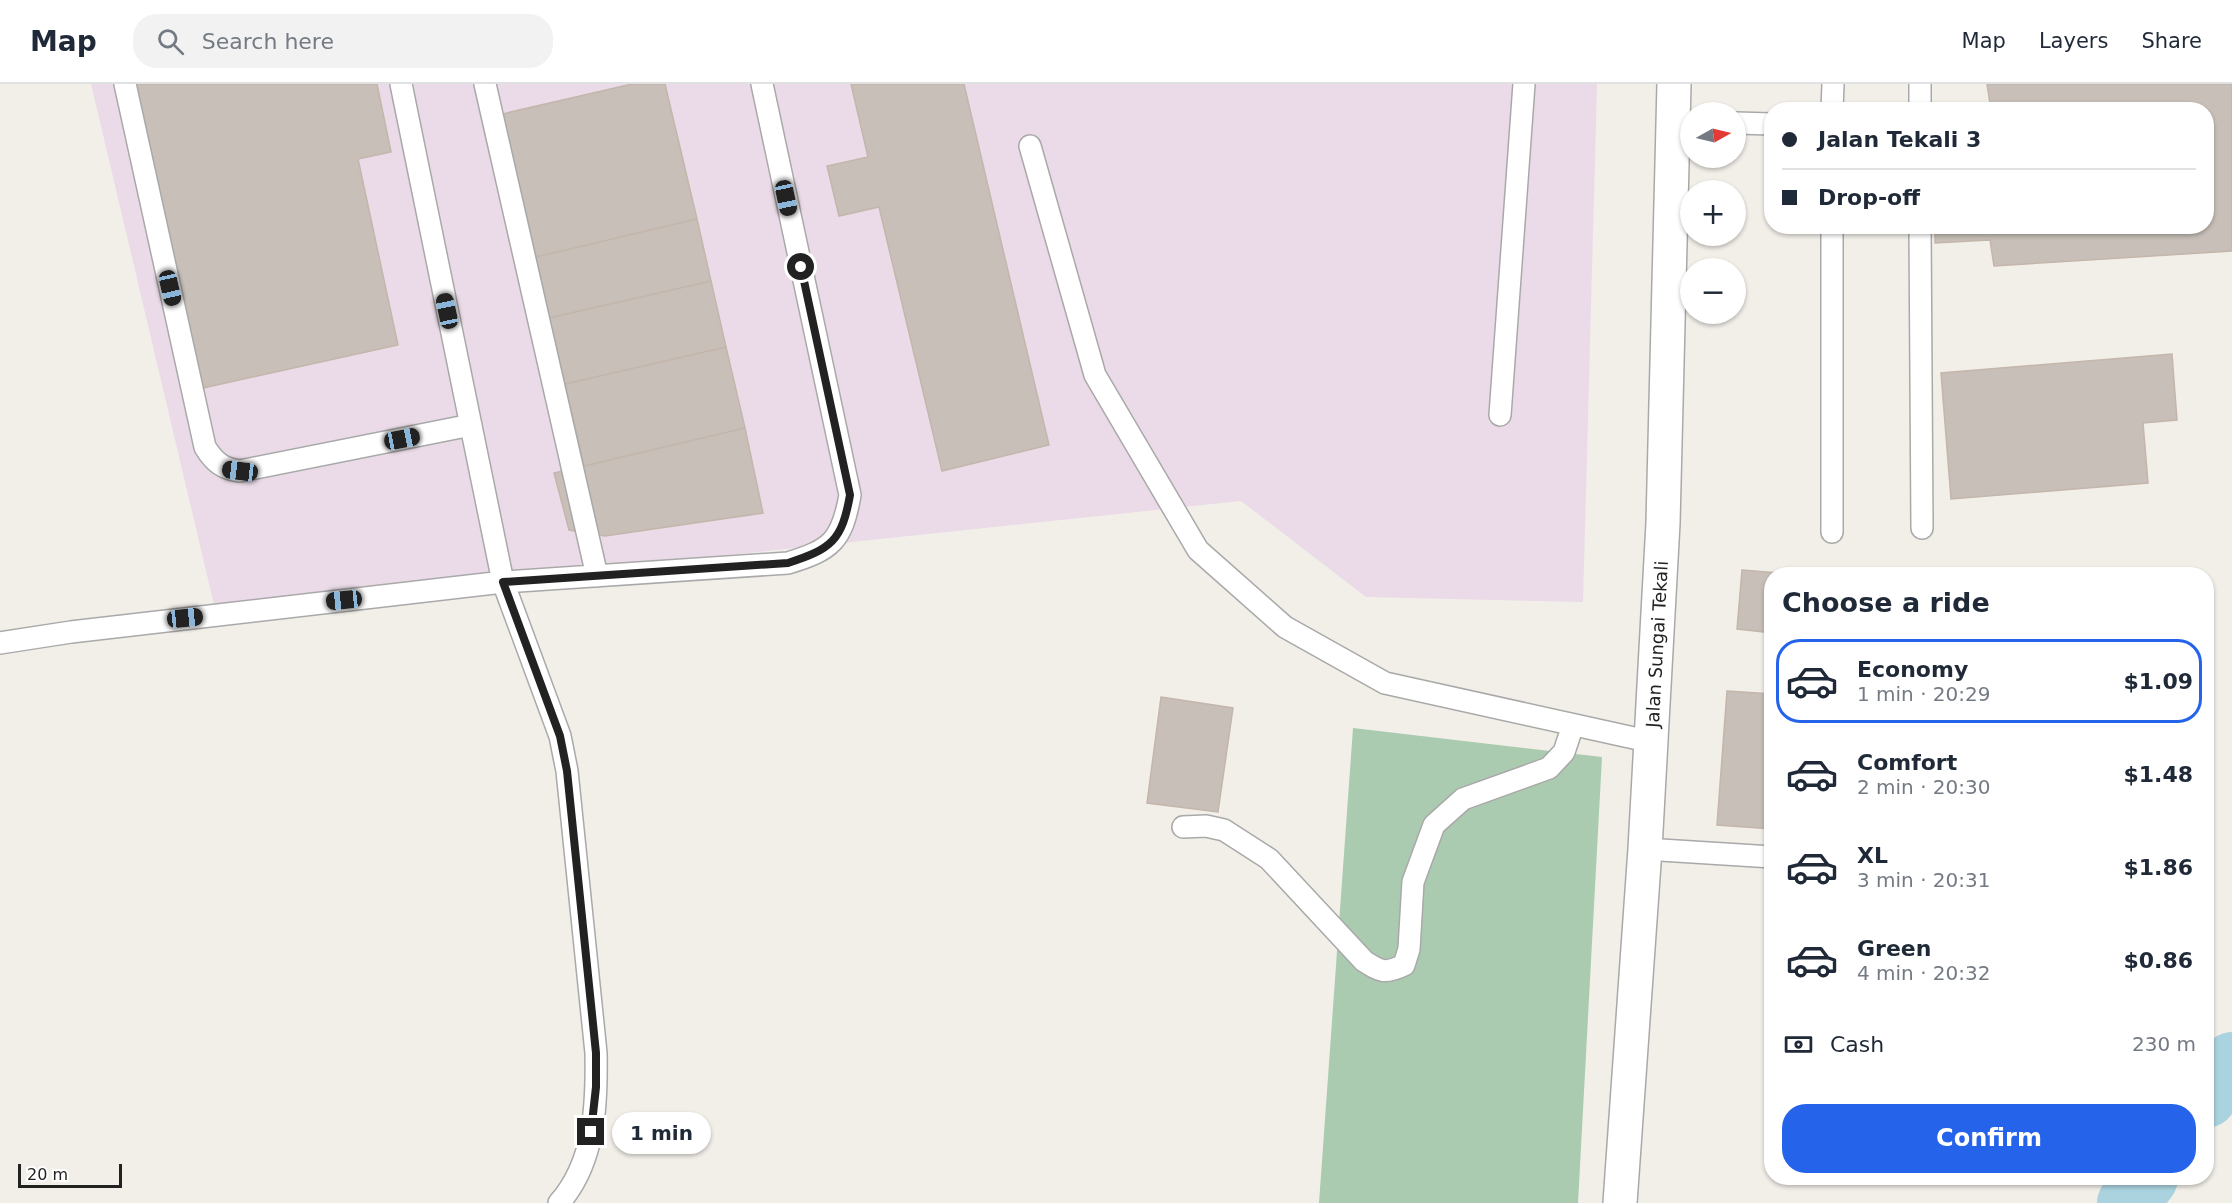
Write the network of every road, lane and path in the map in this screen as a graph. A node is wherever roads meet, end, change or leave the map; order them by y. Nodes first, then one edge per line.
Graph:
1 (125, 84) edge
2 (401, 84) edge
3 (485, 84) edge
4 (762, 84) edge
5 (1524, 84) edge
6 (1674, 84) edge
7 (1833, 84) edge
8 (1920, 84) edge
9 (1832, 102) edge
10 (1920, 102) edge
11 (1680, 113) edge
12 (1746, 123) edge
13 (1764, 124) edge
14 (1030, 146) dead end
15 (1680, 165) edge
16 (1832, 234) edge
17 (1920, 234) edge
18 (1500, 415) dead end
19 (471, 425) junction
20 (1922, 528) dead end
21 (1832, 532) dead end
22 (597, 576) junction
23 (503, 582) junction
24 (0, 643) edge
25 (1573, 725) junction
26 (1652, 742) junction
27 (1183, 827) dead end
28 (1645, 849) junction
29 (1764, 856) edge
30 (559, 1203) edge
31 (1620, 1203) edge

1 - 19 lane
2 - 19 lane
3 - 22 lane
4 - 22 lane
5 - 18 lane
6 - 11 street, Jalan Sungai Tekali
7 - 9 lane
8 - 10 lane
12 - 13 lane
14 - 25 lane
15 - 26 street, Jalan Sungai Tekali
16 - 21 lane
17 - 20 lane
19 - 23 lane
22 - 23 lane
23 - 24 lane
23 - 30 lane
25 - 26 lane
25 - 27 lane
26 - 28 street, Jalan Sungai Tekali
28 - 29 lane
28 - 31 street, Jalan Sungai Tekali

